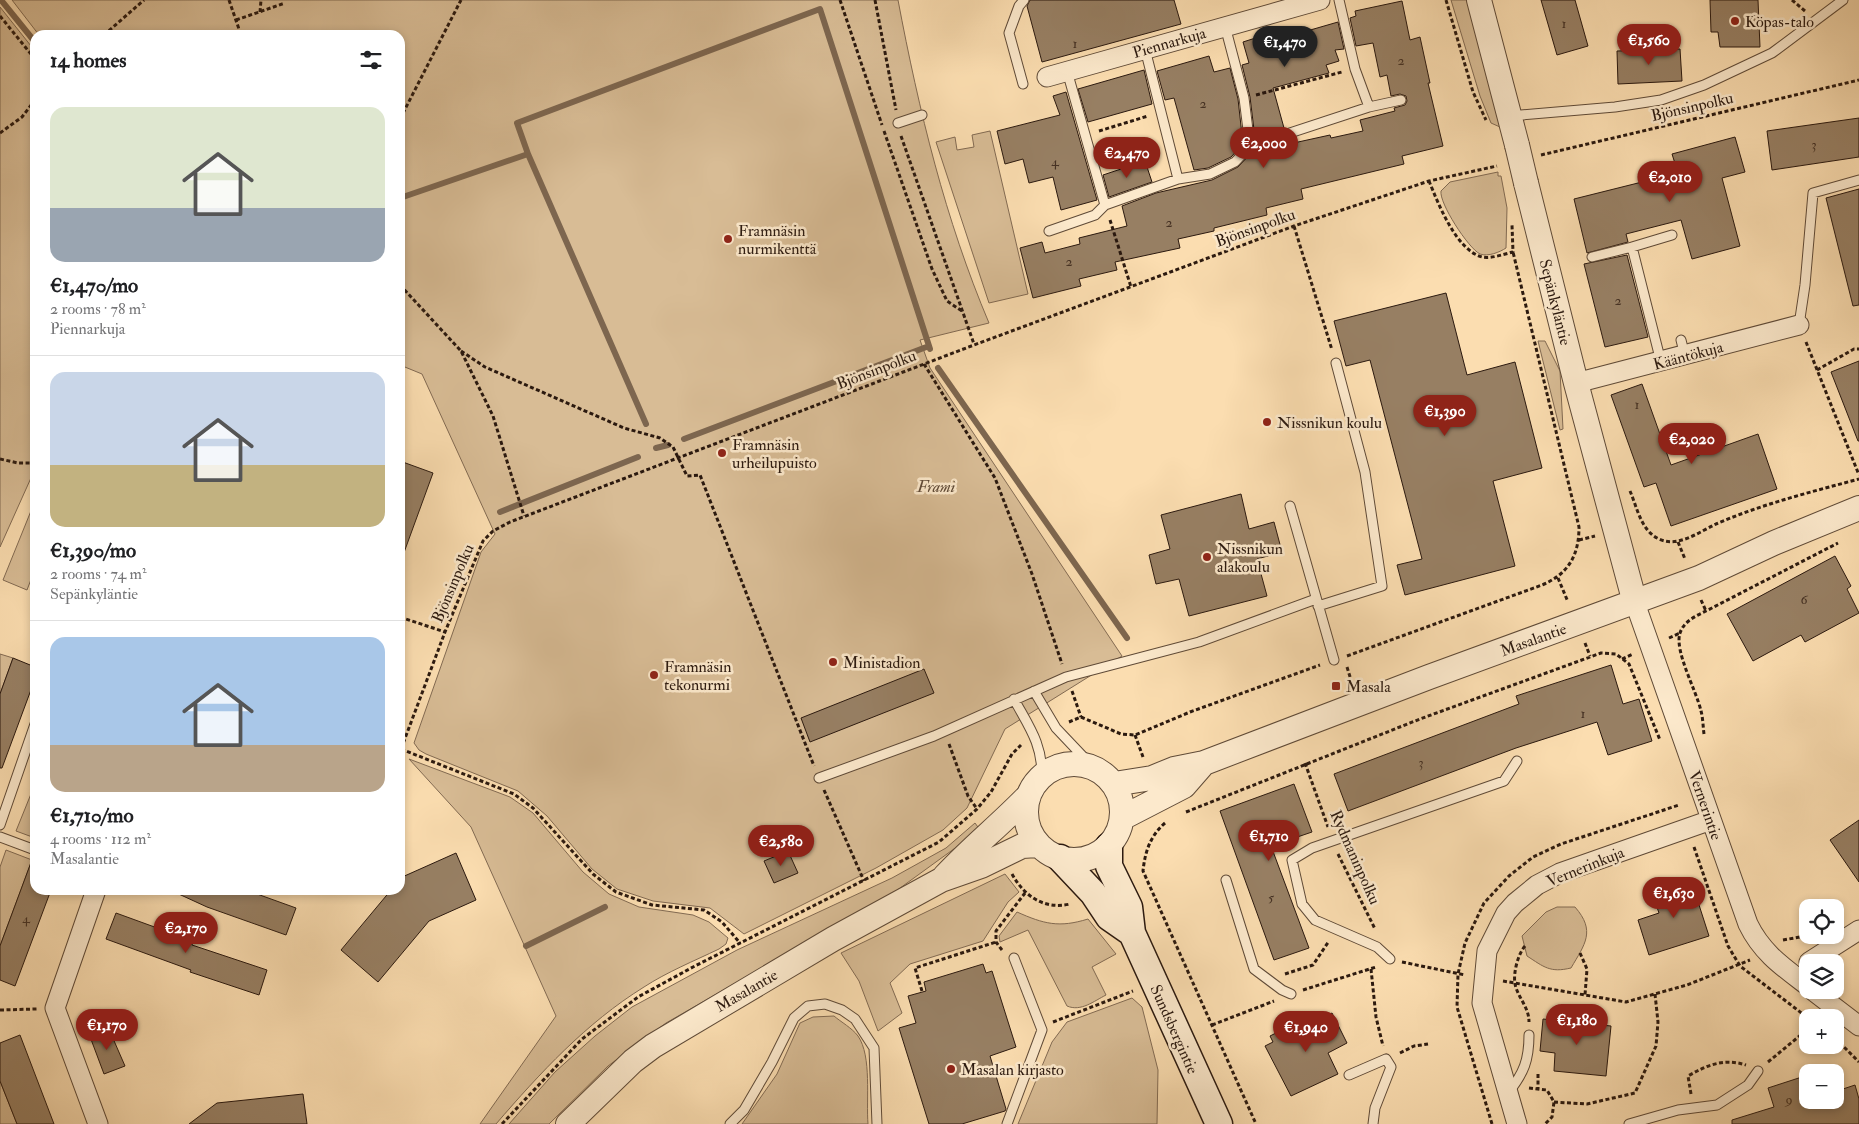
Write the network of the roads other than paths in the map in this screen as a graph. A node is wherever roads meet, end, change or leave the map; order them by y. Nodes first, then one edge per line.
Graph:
1 (1024, 0) edge
2 (1320, 0) edge
3 (1339, 0) edge
4 (1479, 0) edge
5 (1843, 0) edge
6 (1285, 5) edge
7 (1225, 26) junction
8 (1145, 49) junction
9 (1066, 71) junction
10 (1047, 77) dead end
11 (1022, 84) dead end
12 (1401, 100) dead end
13 (1369, 107) junction
14 (922, 115) dead end
15 (1499, 120) junction
16 (898, 123) road end
17 (1250, 146) junction
18 (1178, 179) junction
19 (1859, 180) edge
20 (1105, 206) junction
21 (1049, 231) dead end
22 (1672, 235) dead end
23 (1632, 247) junction
24 (1592, 257) dead end
25 (1799, 325) joint
26 (1661, 362) junction
27 (1336, 363) road end
28 (1576, 384) junction
29 (1290, 506) dead end
30 (1859, 508) edge
31 (1635, 602) junction
32 (1317, 603) junction
33 (1334, 660) road end
34 (1034, 691) junction
35 (1014, 699) junction
36 (30, 738) edge
37 (1517, 761) dead end
38 (1093, 767) junction
39 (1042, 776) junction
40 (818, 778) road end
41 (1114, 784) junction
42 (1156, 789) junction
43 (1028, 796) junction
44 (1122, 818) junction
45 (1711, 820) junction
46 (0, 825) edge
47 (0, 837) edge
48 (1038, 844) junction
49 (1109, 846) junction
50 (30, 848) edge
51 (1060, 858) junction
52 (941, 880) junction
53 (1226, 880) dead end
54 (94, 895) edge
55 (1859, 930) edge
56 (1132, 933) junction
57 (1822, 954) edge
58 (1014, 958) road end
59 (1390, 959) road end
60 (1799, 969) edge
61 (1792, 974) junction
62 (1799, 979) edge
63 (1292, 994) dead end
64 (1824, 999) edge
65 (1859, 1026) edge
66 (1529, 1035) road end
67 (1758, 1071) road end
68 (1349, 1075) dead end
69 (1508, 1093) junction
70 (98, 1124) edge
71 (568, 1124) edge
72 (730, 1124) edge
73 (876, 1124) edge
74 (1006, 1124) edge
75 (1219, 1124) edge
76 (1373, 1124) edge
77 (1517, 1124) edge
78 (1629, 1124) edge

1 - 11 lane
2 - 6 street, Piennarkuja
3 - 13 lane
4 - 15 street, Sepänkyläntie
5 - 15 lane
6 - 7 street, Piennarkuja
7 - 8 street, Piennarkuja
7 - 17 lane
8 - 9 street, Piennarkuja
8 - 18 lane
9 - 10 street, Piennarkuja
9 - 20 lane
12 - 13 lane
13 - 17 lane
14 - 16 lane
15 - 28 street, Sepänkyläntie, bridge
17 - 18 lane
18 - 20 lane
19 - 25 lane
20 - 21 lane
22 - 23 lane
23 - 24 lane
23 - 26 lane
25 - 26 street, Kääntökuja
26 - 28 street, Kääntökuja
27 - 32 lane
28 - 31 street, Sepänkyläntie
29 - 32 lane
30 - 31 street, Masalantie
31 - 42 street, Masalantie
31 - 45 street, Vernerintie
32 - 33 lane
32 - 34 lane
34 - 35 lane
34 - 38 lane
35 - 39 lane
35 - 40 lane
36 - 46 lane
37 - 59 lane
38 - 39 street
38 - 41 street
39 - 43 street
41 - 42 street, Masalantie
41 - 44 street
42 - 44 street, Masalantie
43 - 48 street
43 - 52 street, Masalantie
44 - 49 street
45 - 61 street, Vernerintie
45 - 69 street, Vernerinkuja
47 - 50 lane
48 - 51 street
48 - 52 street, Masalantie
49 - 51 street
49 - 56 main road, Sundsbergintie
51 - 56 main road
52 - 71 street, Masalantie
53 - 63 lane
54 - 70 street
55 - 57 street
56 - 75 main road, Sundsbergintie
58 - 74 lane
60 - 61 street
61 - 62 street, Vernerintie
64 - 65 street
66 - 69 lane
67 - 78 lane
68 - 76 lane
69 - 77 street, Vernerinkuja
72 - 73 lane

